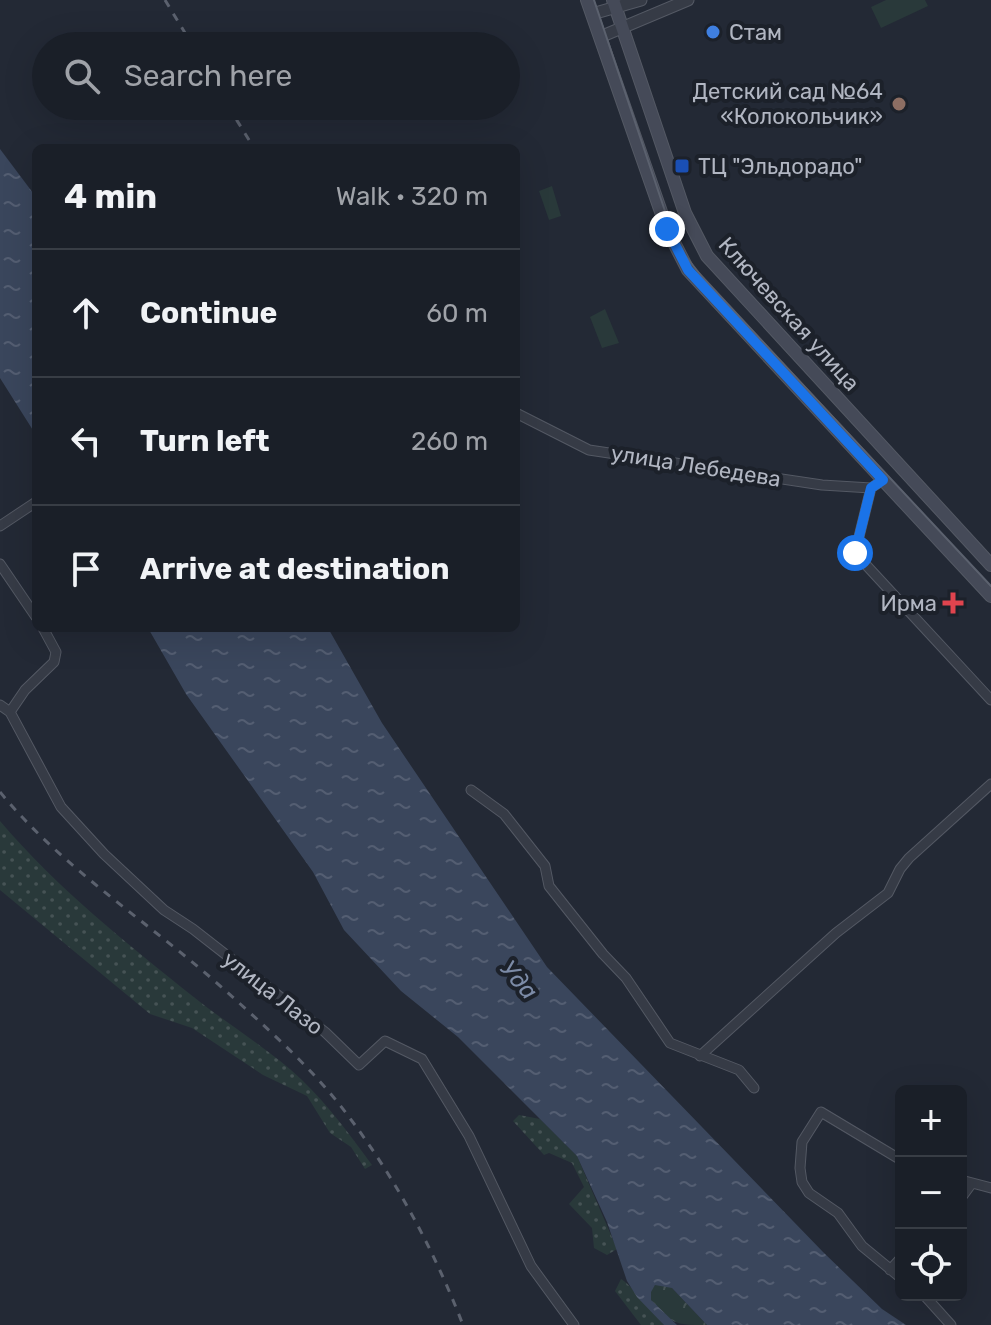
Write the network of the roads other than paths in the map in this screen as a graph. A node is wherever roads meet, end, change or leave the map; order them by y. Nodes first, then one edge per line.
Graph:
1 (587, 0) edge
2 (641, 0) edge
3 (688, 0) edge
4 (614, 3) edge
5 (592, 14) junction
6 (623, 28) junction
7 (600, 37) junction
8 (520, 415) edge
9 (883, 480) junction
10 (871, 488) junction
11 (32, 505) edge
12 (0, 526) edge
13 (0, 564) edge
14 (991, 565) edge
15 (991, 596) edge
16 (32, 611) edge
17 (45, 632) edge
18 (991, 700) edge
19 (0, 705) edge
20 (10, 712) junction
21 (991, 784) edge
22 (471, 790) dead end
23 (700, 1056) junction
24 (754, 1088) dead end
25 (896, 1157) edge
26 (967, 1182) edge
27 (972, 1183) junction
28 (991, 1188) edge
29 (967, 1190) edge
30 (895, 1265) edge
31 (890, 1270) junction
32 (895, 1274) edge
33 (929, 1301) edge
34 (574, 1325) edge
35 (951, 1325) edge

1 - 5 main road, Ключевская улица
2 - 4 street
3 - 6 street
4 - 5 street
4 - 6 main road, Ключевская улица
5 - 7 main road, Ключевская улица
6 - 7 street
6 - 14 main road, Ключевская улица
7 - 9 main road, Ключевская улица
8 - 10 street, улица Лебедева
9 - 10 street
9 - 15 main road, Ключевская улица
10 - 18 street
11 - 12 street
13 - 16 street
17 - 20 street
19 - 20 street
20 - 34 street, улица Лазо
21 - 23 street
22 - 23 street
23 - 24 street
25 - 31 street
26 - 27 street
27 - 28 street
27 - 29 street
30 - 31 street
31 - 32 street
33 - 35 street

